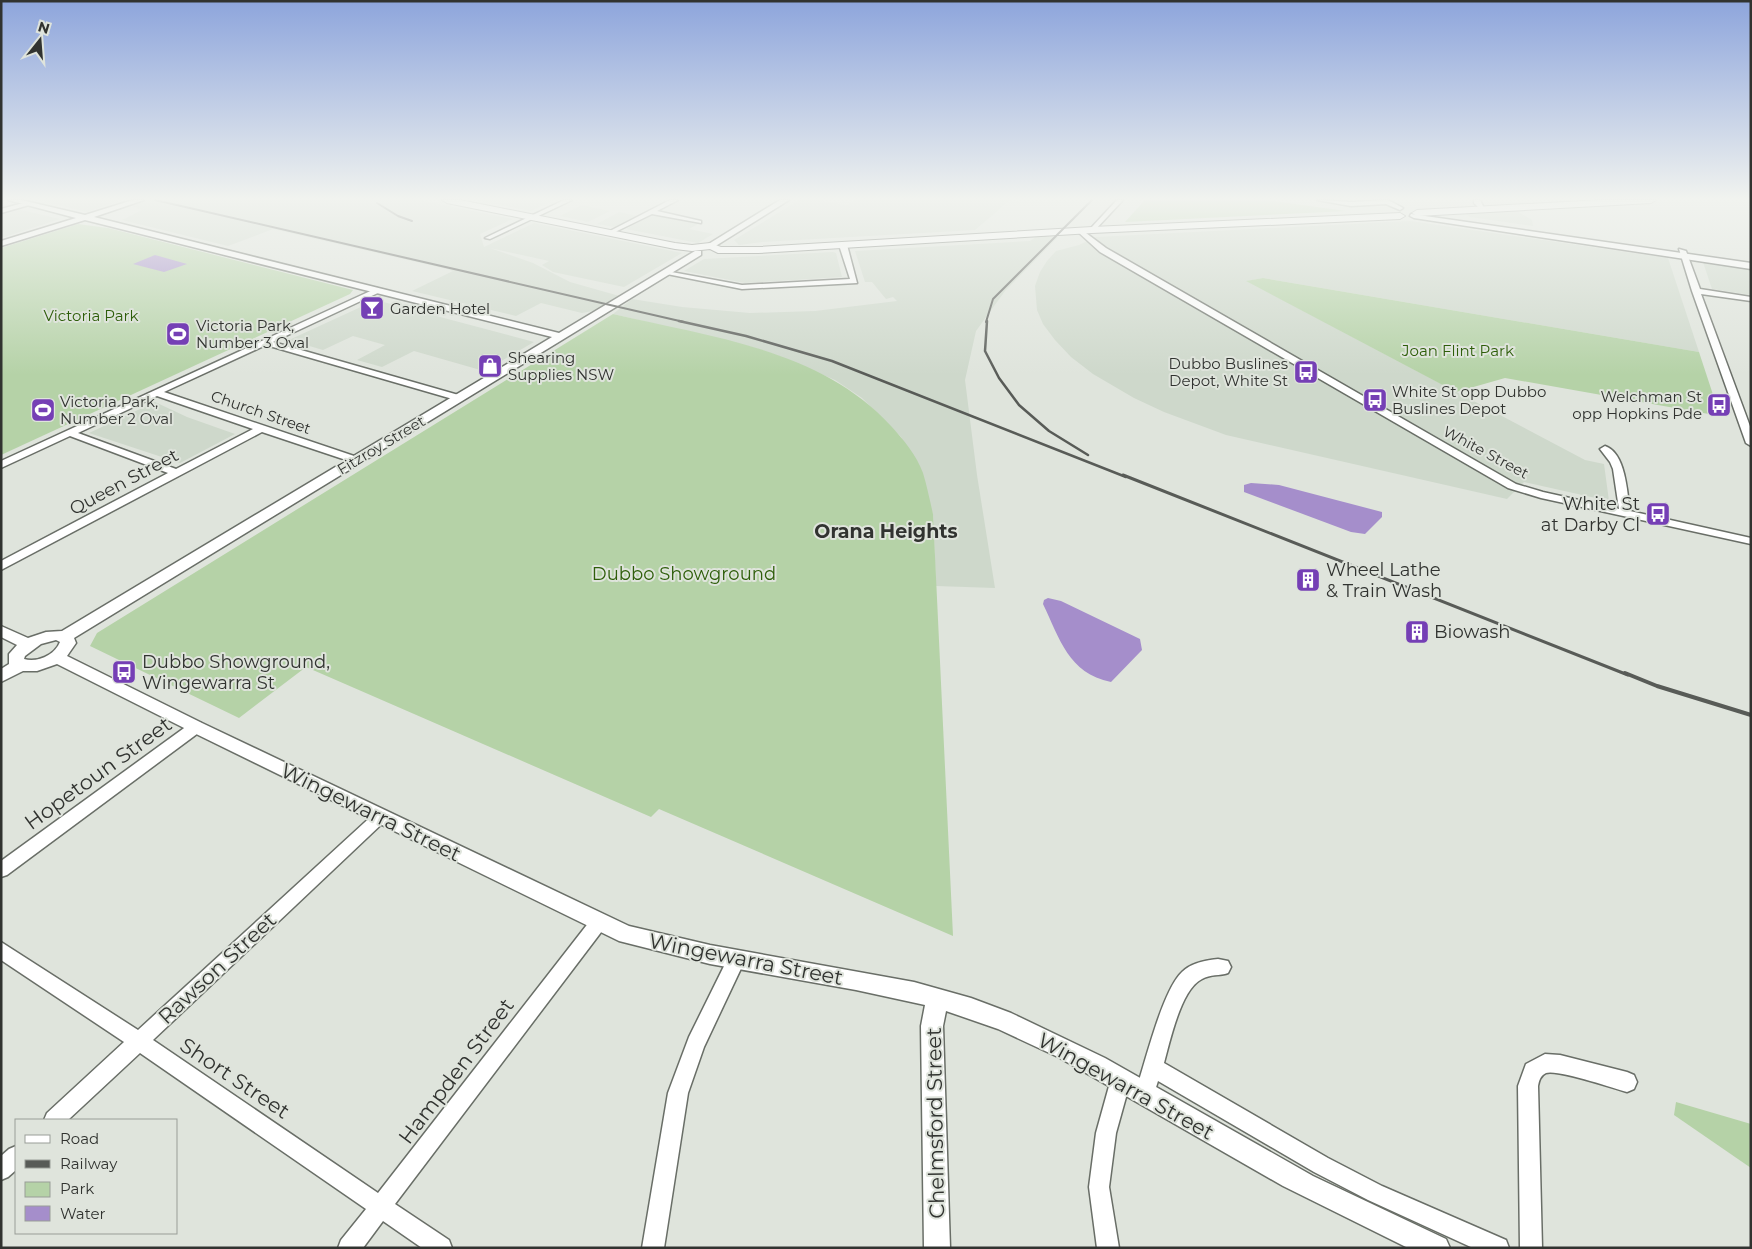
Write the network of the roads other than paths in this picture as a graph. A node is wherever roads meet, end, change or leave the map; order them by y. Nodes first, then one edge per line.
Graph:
1 (251, 258) edge
2 (686, 258) edge
3 (847, 258) edge
4 (1117, 258) edge
5 (1685, 258) edge
6 (1707, 258) edge
7 (1725, 258) edge
8 (1751, 261) edge
9 (1751, 266) edge
10 (666, 273) junction
11 (377, 290) junction
12 (1696, 291) junction
13 (1751, 299) edge
14 (561, 336) junction
15 (265, 342) junction
16 (157, 393) junction
17 (459, 398) junction
18 (262, 428) junction
19 (70, 433) junction
20 (1750, 440) edge
21 (1605, 449) dead end
22 (356, 460) junction
23 (1, 465) edge
24 (177, 474) junction
25 (1625, 514) junction
26 (1751, 541) edge
27 (1, 566) edge
28 (1, 631) edge
29 (64, 636) junction
30 (27, 644) junction
31 (56, 657) junction
32 (20, 665) junction
33 (1, 676) edge
34 (196, 727) junction
35 (381, 816) junction
36 (1, 870) edge
37 (599, 922) junction
38 (1, 950) edge
39 (736, 960) junction
40 (1222, 967) dead end
41 (937, 998) junction
42 (139, 1041) junction
43 (1154, 1068) junction
44 (1121, 1079) junction
45 (1627, 1082) dead end
46 (1145, 1093) junction
47 (55, 1119) edge
48 (15, 1157) edge
49 (1, 1170) edge
50 (382, 1206) junction
51 (349, 1248) edge
52 (441, 1248) edge
53 (653, 1248) edge
54 (938, 1248) edge
55 (1108, 1248) edge
56 (1437, 1248) edge
57 (1498, 1248) edge
58 (1531, 1248) edge

1 - 11 street
2 - 10 street, Fitzroy Street
3 - 10 street
4 - 25 street, White Street
5 - 12 street
6 - 9 street
7 - 8 street
10 - 14 street, Fitzroy Street
11 - 14 street
11 - 15 street
12 - 13 street
12 - 20 street
14 - 17 street, Fitzroy Street
15 - 16 street
15 - 17 street
16 - 18 street, Church Street
16 - 19 street
17 - 22 street, Fitzroy Street
18 - 22 street, Church Street
18 - 24 street, Queen Street
19 - 23 street
19 - 24 street
21 - 25 street
22 - 29 street, Fitzroy Street
24 - 27 street, Queen Street
25 - 26 street, White Street
28 - 30 street
29 - 30 street
29 - 31 street
30 - 32 street
31 - 32 street
31 - 34 street, Wingewarra Street
32 - 33 street
34 - 35 street, Wingewarra Street
34 - 36 street, Hopetoun Street
35 - 37 street, Wingewarra Street
35 - 42 street, Rawson Street
37 - 39 street, Wingewarra Street
37 - 50 street, Hampden Street
38 - 42 street, Short Street
39 - 41 street, Wingewarra Street
39 - 53 street
40 - 43 street
41 - 44 street, Wingewarra Street
41 - 54 street, Chelmsford Street
42 - 47 street, Rawson Street
42 - 50 street, Short Street
43 - 46 street
43 - 57 street, Wingewarra Street
44 - 46 street, Wingewarra Street
44 - 55 street
45 - 58 street
46 - 56 street, Wingewarra Street
48 - 49 street
50 - 51 street, Hampden Street
50 - 52 street, Short Street

